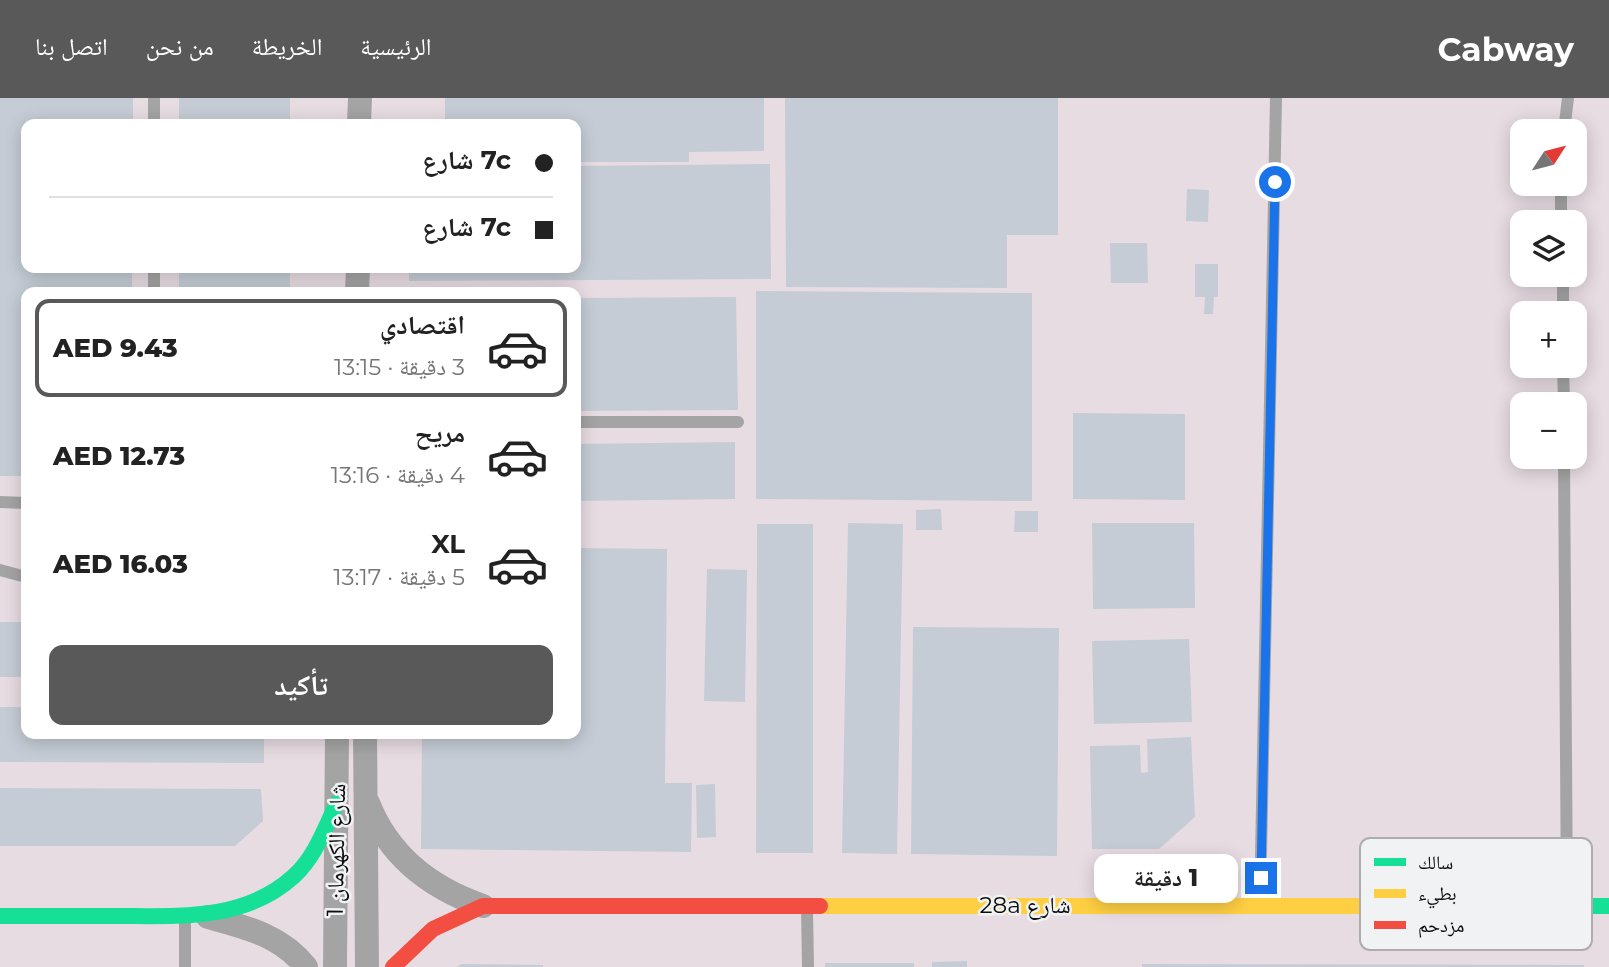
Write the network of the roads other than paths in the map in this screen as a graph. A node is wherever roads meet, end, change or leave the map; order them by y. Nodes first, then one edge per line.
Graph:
1 (155, 98) edge
2 (360, 98) edge
3 (1276, 98) edge
4 (1568, 98) edge
5 (155, 119) edge
6 (359, 119) edge
7 (1565, 119) edge
8 (581, 422) edge
9 (738, 422) dead end
10 (1564, 469) edge
11 (0, 502) edge
12 (21, 503) edge
13 (0, 570) edge
14 (21, 576) edge
15 (337, 739) edge
16 (365, 739) edge
17 (364, 793) junction
18 (337, 803) junction
19 (1567, 838) edge
20 (807, 904) junction
21 (483, 906) junction
22 (1260, 906) junction
23 (1360, 906) edge
24 (0, 916) edge
25 (194, 916) junction
26 (185, 967) edge
27 (306, 967) edge
28 (335, 967) edge
29 (367, 967) edge
30 (393, 967) edge
31 (808, 967) edge

1 - 5 lane
2 - 6 street
3 - 22 lane
4 - 7 lane
8 - 9 lane
10 - 19 lane
11 - 12 lane
13 - 14 lane
15 - 18 street, شارع الكهرمان 1
16 - 17 street, شارع الكهرمان 1
17 - 21 street, 28a شارع
17 - 29 street, شارع الكهرمان 1
18 - 25 street
18 - 28 street, شارع الكهرمان 1
20 - 21 street, 28a شارع
20 - 22 street, 28a شارع
20 - 31 lane
21 - 30 street, 28a شارع
22 - 23 street, 28a شارع
24 - 25 street
25 - 26 lane
25 - 27 street

